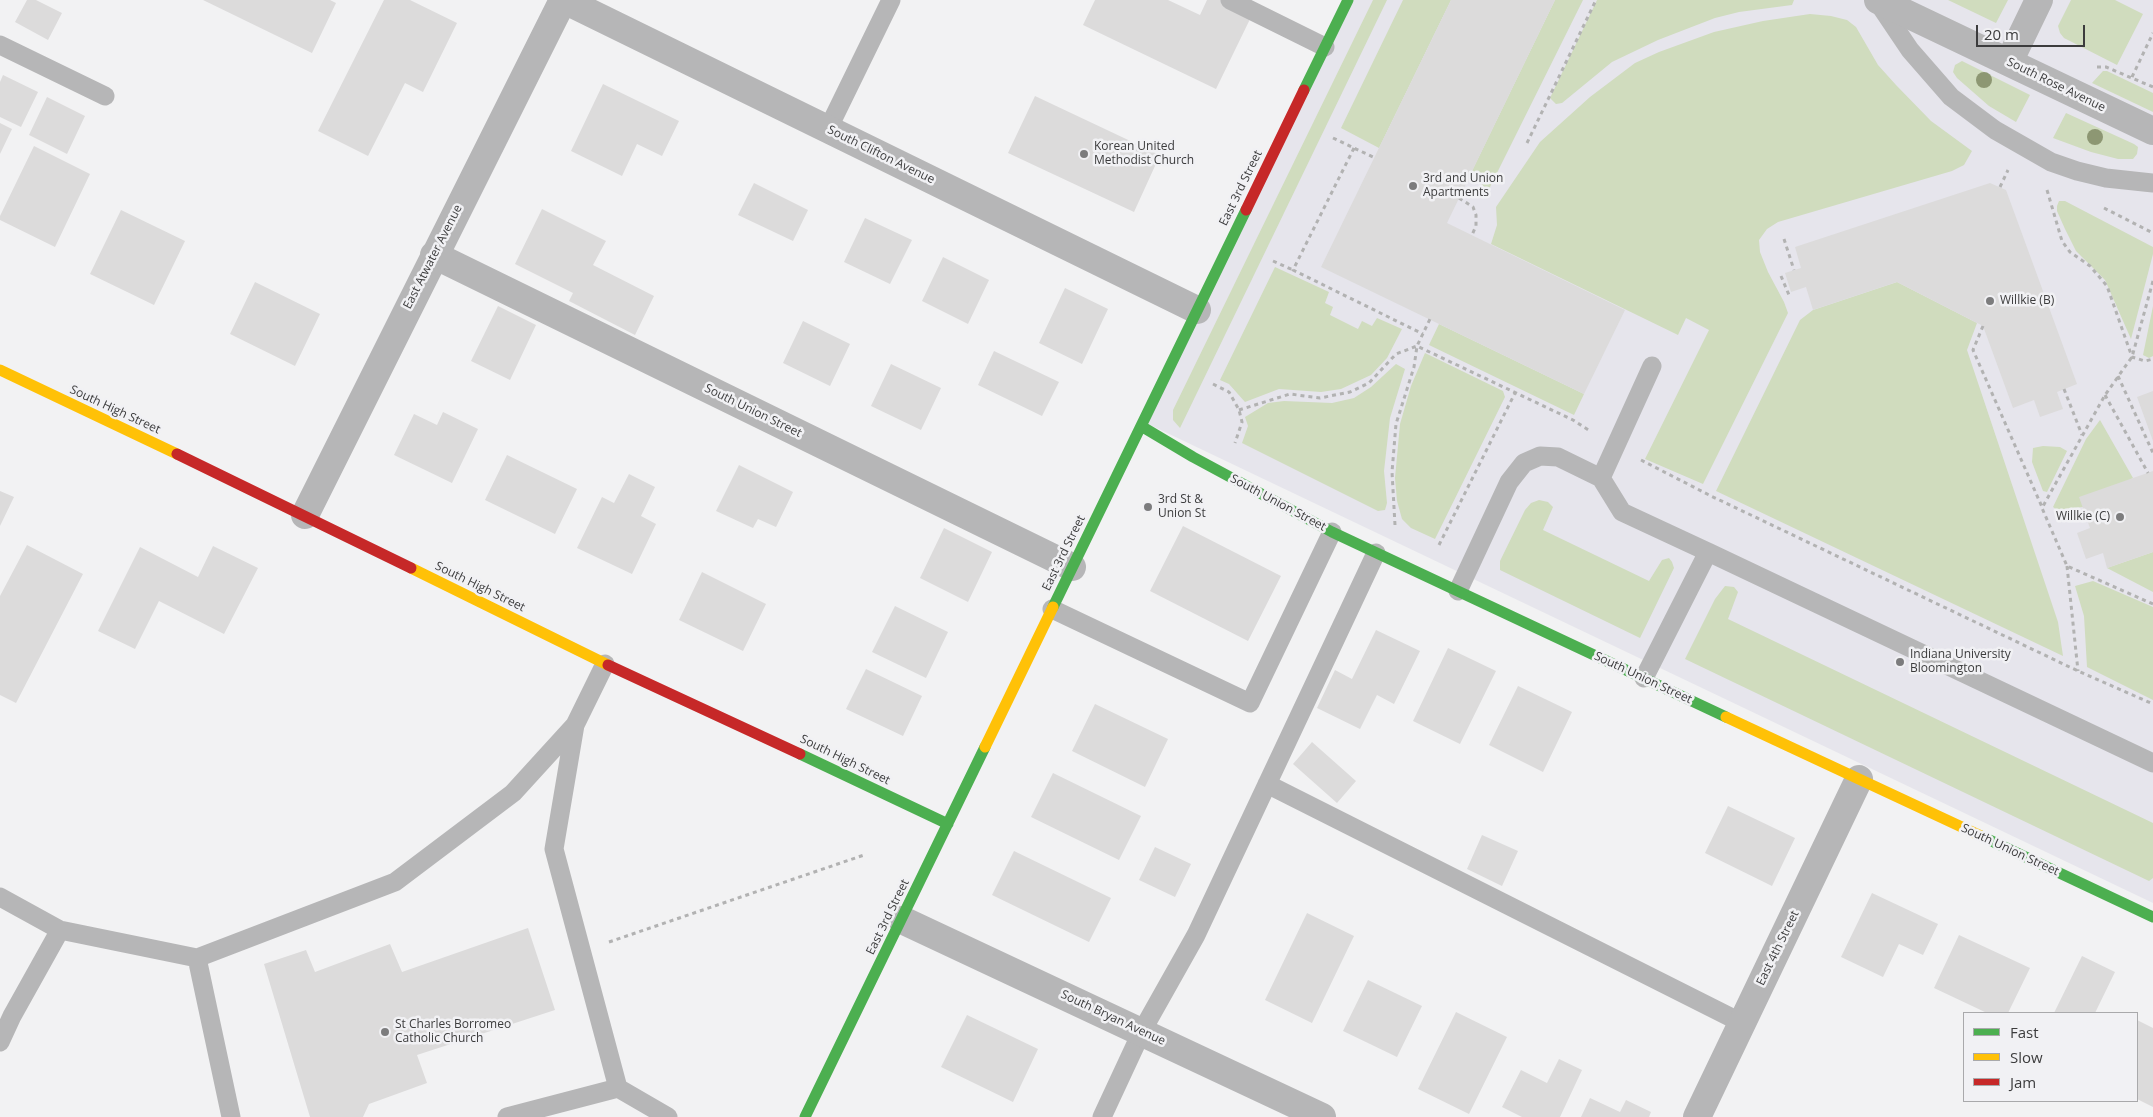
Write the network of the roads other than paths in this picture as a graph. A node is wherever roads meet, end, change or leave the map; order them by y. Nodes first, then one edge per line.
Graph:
1 (564, 0) edge
2 (891, 0) edge
3 (1230, 0) edge
4 (1348, 0) edge
5 (1877, 0) edge
6 (2039, 0) edge
7 (0, 45) edge
8 (1325, 47) junction
9 (2009, 62) junction
10 (105, 96) dead end
11 (828, 129) junction
12 (2153, 131) edge
13 (2153, 183) edge
14 (434, 254) junction
15 (1198, 310) junction
16 (1652, 366) dead end
17 (0, 370) edge
18 (1141, 426) junction
19 (1601, 478) junction
20 (305, 515) junction
21 (1332, 532) junction
22 (1708, 552) junction
23 (1376, 553) junction
24 (1072, 567) junction
25 (1458, 591) junction
26 (1052, 609) junction
27 (605, 664) junction
28 (1644, 678) junction
29 (575, 725) junction
30 (2153, 763) edge
31 (1859, 779) junction
32 (1267, 784) junction
33 (948, 824) junction
34 (0, 897) edge
35 (2153, 917) edge
36 (902, 920) junction
37 (60, 930) junction
38 (197, 958) junction
39 (1742, 1023) junction
40 (1142, 1031) junction
41 (0, 1042) edge
42 (618, 1088) junction
43 (231, 1117) edge
44 (507, 1117) edge
45 (668, 1117) edge
46 (805, 1117) edge
47 (1102, 1117) edge
48 (1322, 1117) edge
49 (1697, 1117) edge

1 - 11 street, South Clifton Avenue
1 - 14 street, East Atwater Avenue
2 - 11 lane
3 - 8 lane
4 - 8 street, East 3rd Street
5 - 9 street, South Rose Avenue
5 - 13 lane
6 - 9 street
7 - 10 lane
8 - 15 street, East 3rd Street
9 - 12 street, South Rose Avenue
11 - 15 street, South Clifton Avenue
14 - 20 street, East Atwater Avenue
14 - 24 street, South Union Street
15 - 18 street, East 3rd Street
16 - 19 lane
17 - 20 street, South High Street
18 - 21 street, South Union Street
18 - 24 street, East 3rd Street
19 - 22 lane
19 - 25 lane
20 - 27 street, South High Street
21 - 23 street, South Union Street
21 - 26 lane
22 - 28 lane
22 - 30 lane
23 - 25 street, South Union Street
23 - 32 lane
24 - 26 street, East 3rd Street
25 - 28 street, South Union Street
26 - 33 street, East 3rd Street
27 - 29 lane
27 - 33 street, South High Street
28 - 31 street, South Union Street
29 - 38 lane
29 - 42 lane
31 - 35 street, South Union Street
31 - 39 street, East 4th Street
32 - 39 lane
32 - 40 lane
33 - 36 street, East 3rd Street
34 - 37 lane
36 - 40 street, South Bryan Avenue
36 - 46 street, East 3rd Street
37 - 38 lane
37 - 41 lane
38 - 43 lane
39 - 49 street, East 4th Street
40 - 47 lane
40 - 48 street, South Bryan Avenue
42 - 44 lane
42 - 45 lane

